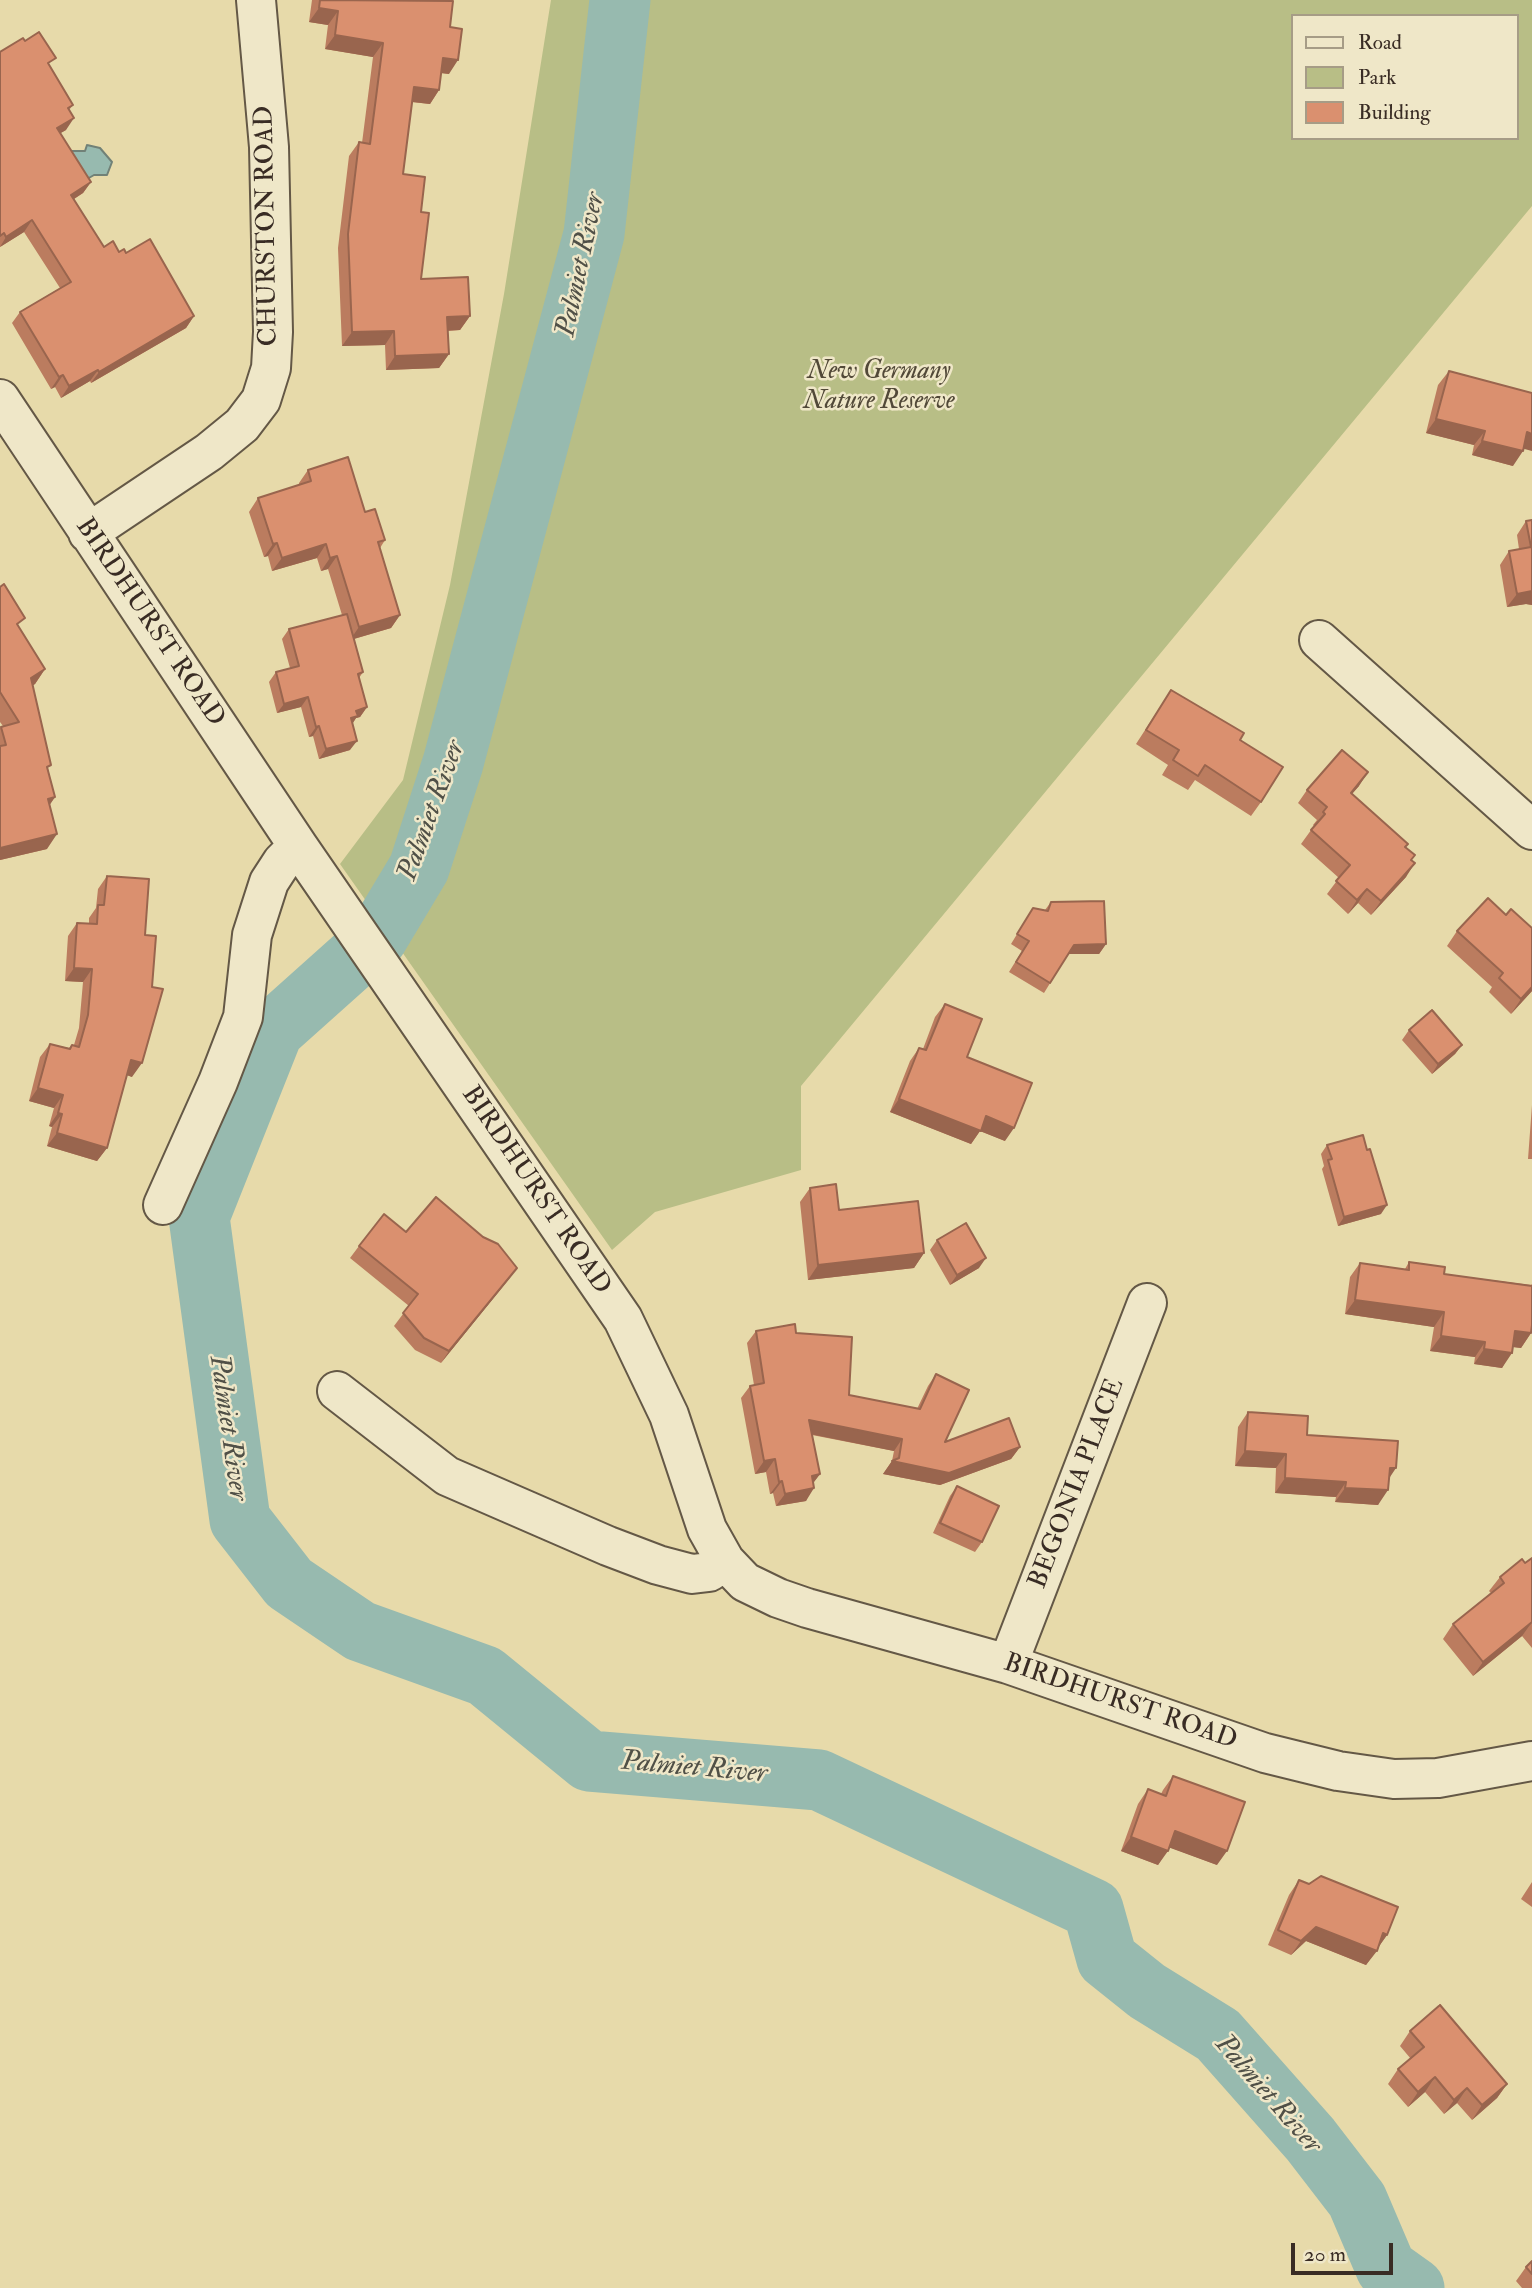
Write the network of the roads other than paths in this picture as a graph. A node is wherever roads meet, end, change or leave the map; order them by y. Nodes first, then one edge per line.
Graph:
1 (256, 0) edge
2 (0, 399) edge
3 (88, 533) junction
4 (1319, 640) dead end
5 (1532, 830) edge
6 (298, 846) junction
7 (163, 1205) dead end
8 (1147, 1303) dead end
9 (337, 1391) dead end
10 (725, 1560) junction
11 (1008, 1664) junction
12 (1532, 1761) edge

1 - 3 street, CHURSTON ROAD
2 - 3 street, BIRDHURST ROAD
3 - 6 street, BIRDHURST ROAD
4 - 5 street
6 - 7 street
6 - 10 street, BIRDHURST ROAD
8 - 11 street, BEGONIA PLACE
9 - 10 street
10 - 11 street, BIRDHURST ROAD
11 - 12 street, BIRDHURST ROAD

